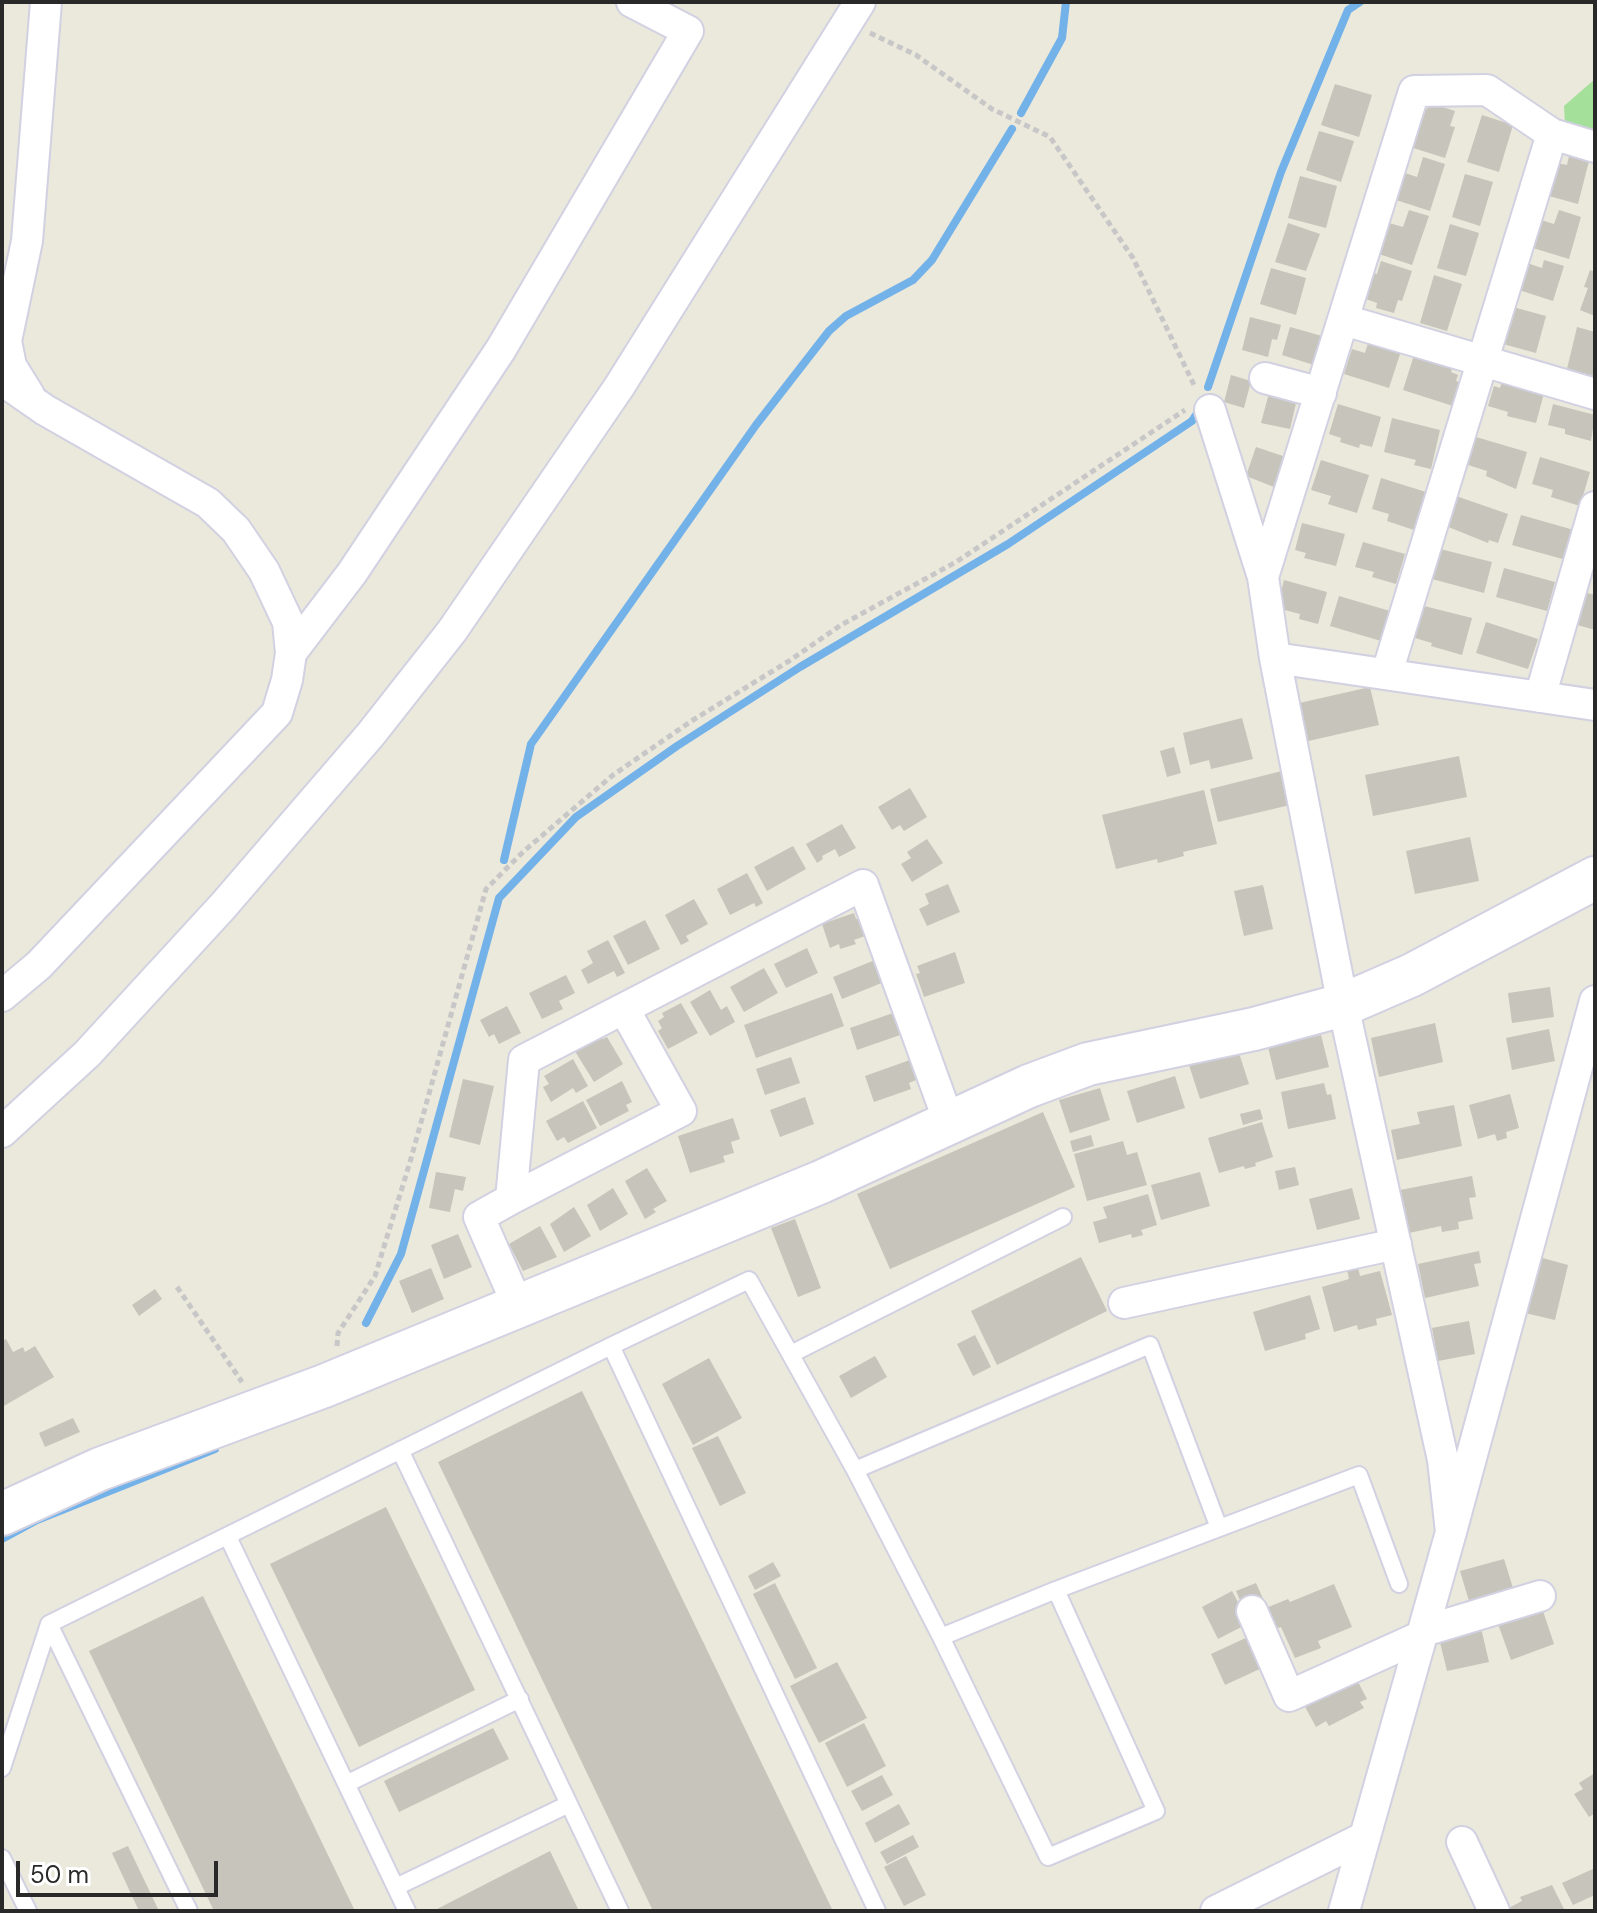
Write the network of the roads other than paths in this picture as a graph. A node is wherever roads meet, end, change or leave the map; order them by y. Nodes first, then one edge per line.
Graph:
1 (46, 2) edge
2 (632, 2) edge
3 (854, 12) edge
4 (1552, 134) junction
5 (1595, 147) edge
6 (1344, 320) junction
7 (1481, 363) junction
8 (1265, 378) dead end
9 (2, 380) edge
10 (1321, 393) junction
11 (1595, 394) edge
12 (34, 402) junction
13 (1205, 404) road end
14 (1595, 507) edge
15 (1263, 577) junction
16 (291, 653) junction
17 (1275, 658) junction
18 (1387, 673) junction
19 (1540, 697) junction
20 (1595, 705) edge
21 (1595, 878) edge
22 (2, 996) edge
23 (1595, 1001) edge
24 (1343, 1005) junction
25 (624, 1009) junction
26 (949, 1122) junction
27 (2, 1132) edge
28 (511, 1199) junction
29 (1063, 1217) dead end
30 (1396, 1244) junction
31 (1124, 1303) dead end
32 (518, 1306) junction
33 (611, 1346) junction
34 (791, 1354) junction
35 (400, 1450) junction
36 (855, 1470) junction
37 (2, 1514) edge
38 (1219, 1528) junction
39 (1451, 1532) junction
40 (228, 1537) junction
41 (1399, 1584) dead end
42 (1056, 1590) junction
43 (1540, 1596) dead end
44 (1252, 1611) dead end
45 (49, 1624) junction
46 (1423, 1633) junction
47 (941, 1637) junction
48 (520, 1699) junction
49 (2, 1768) edge
50 (348, 1783) junction
51 (569, 1804) junction
52 (1365, 1837) junction
53 (1462, 1842) dead end
54 (2, 1858) edge
55 (396, 1887) junction
56 (28, 1911) edge
57 (189, 1911) edge
58 (407, 1911) edge
59 (620, 1911) edge
60 (877, 1911) edge
61 (1216, 1911) edge
62 (1344, 1911) edge
63 (1494, 1911) edge

1 - 12 street
2 - 16 street
3 - 27 street
4 - 5 street
4 - 6 street
4 - 7 street
6 - 7 street
6 - 10 street
7 - 11 street
7 - 18 street
8 - 10 street
9 - 12 street
10 - 15 street
12 - 16 street
13 - 15 street
14 - 19 street
15 - 17 street
16 - 22 street
17 - 18 street
17 - 24 street
18 - 19 street
19 - 20 street
21 - 24 street
23 - 39 street
24 - 26 street
24 - 30 street
25 - 26 street
25 - 28 street
25 - 28 street
26 - 32 street
28 - 32 street
29 - 34 lane
30 - 31 street
30 - 39 street
32 - 37 street
33 - 34 lane
33 - 35 lane
33 - 60 lane
34 - 36 lane
35 - 40 lane
35 - 48 lane
36 - 38 lane
36 - 47 lane
38 - 41 lane
38 - 42 lane
39 - 46 street
40 - 45 lane
40 - 50 lane
42 - 47 lane
42 - 47 lane
43 - 46 street
44 - 46 street
45 - 49 lane
45 - 57 lane
46 - 52 street
48 - 50 lane
48 - 51 lane
50 - 55 lane
51 - 55 lane
51 - 59 lane
52 - 61 street
52 - 62 street
53 - 63 street
54 - 56 lane
55 - 58 lane

